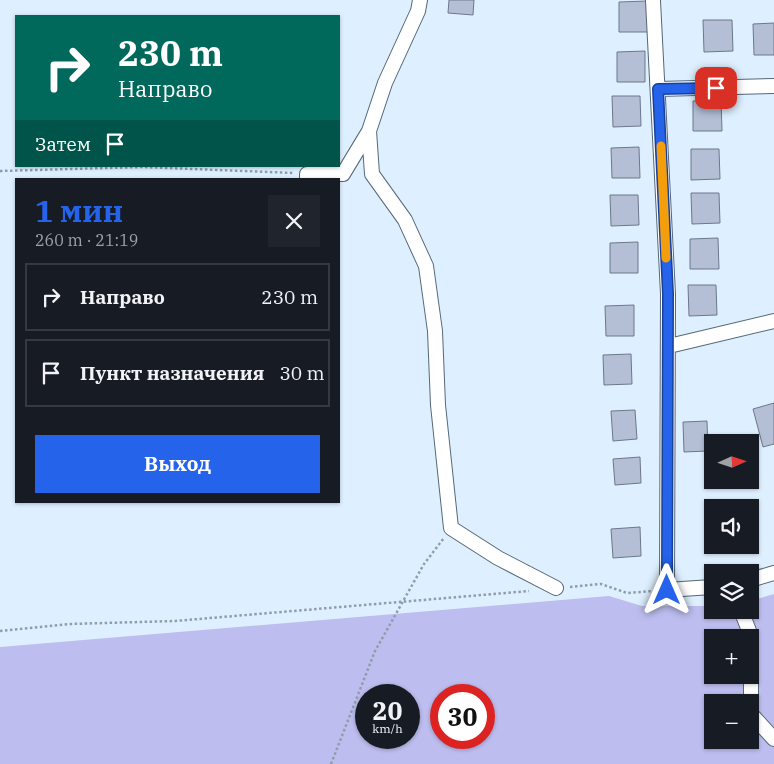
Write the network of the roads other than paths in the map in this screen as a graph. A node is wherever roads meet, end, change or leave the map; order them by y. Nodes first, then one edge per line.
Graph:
1 (420, 0) edge
2 (653, 1) edge
3 (774, 86) edge
4 (658, 89) junction
5 (369, 131) junction
6 (307, 176) edge
7 (774, 321) edge
8 (669, 346) junction
9 (774, 573) edge
10 (759, 577) edge
11 (556, 588) road end
12 (704, 588) edge
13 (744, 619) edge
14 (774, 739) edge

1 - 5 street
2 - 4 street
3 - 4 street
4 - 8 street
5 - 6 street
5 - 11 street
7 - 8 street
8 - 12 street
9 - 10 street
13 - 14 street

